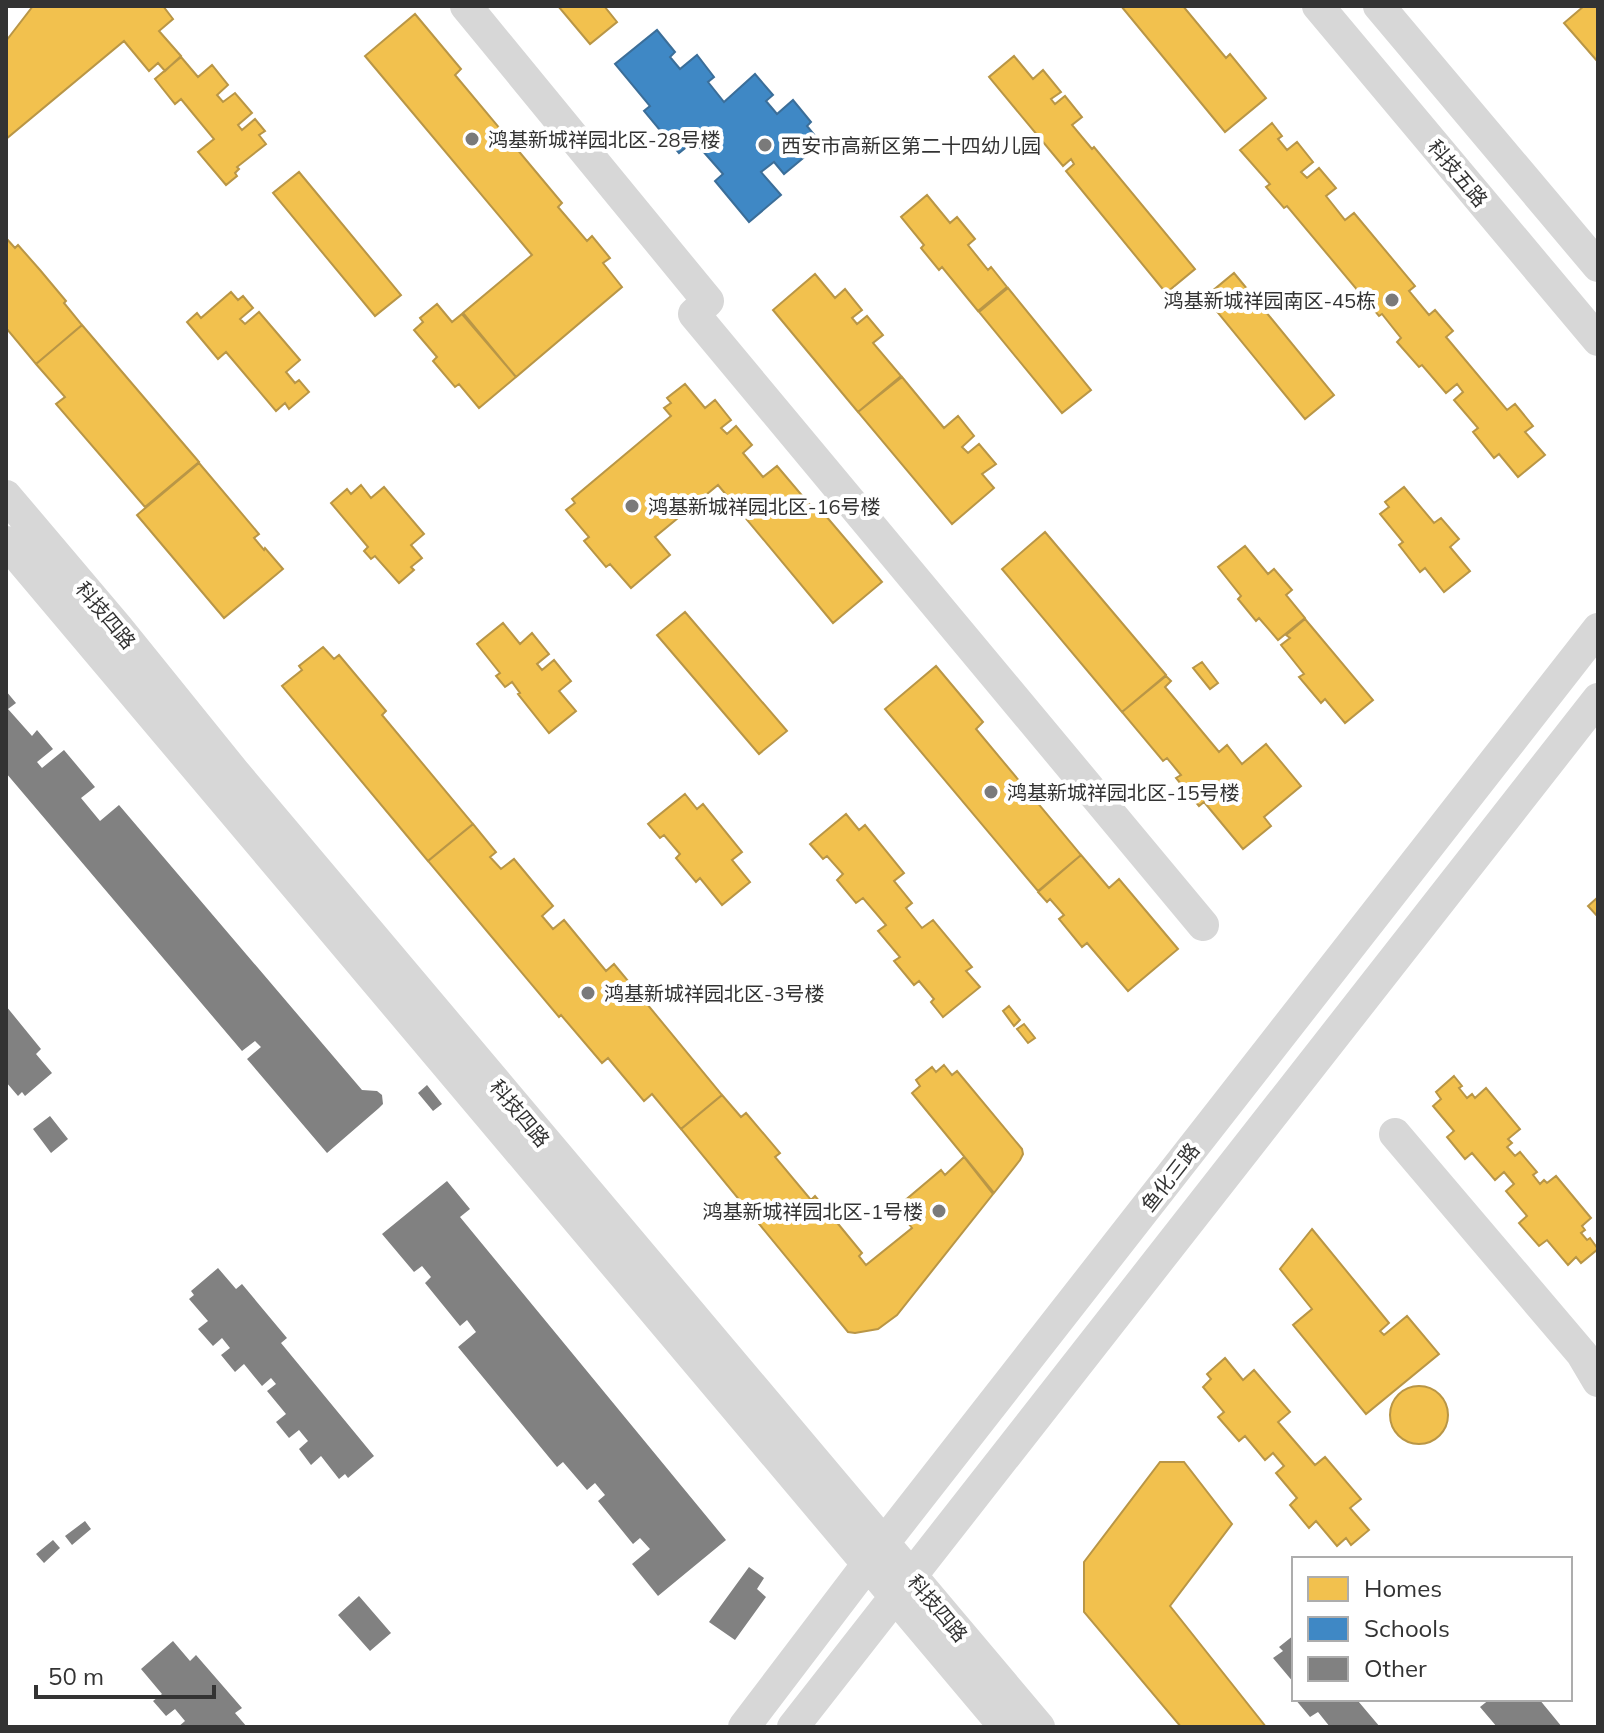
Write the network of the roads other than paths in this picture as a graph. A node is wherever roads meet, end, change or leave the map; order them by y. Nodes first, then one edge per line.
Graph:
1 (466, 6) edge
2 (1318, 6) edge
3 (1379, 6) edge
4 (1598, 266) edge
5 (1598, 279) edge
6 (1568, 304) junction
7 (1598, 340) edge
8 (6, 496) edge
9 (6, 542) edge
10 (1598, 629) edge
11 (1598, 699) edge
12 (1203, 925) dead end
13 (1395, 1134) dead end
14 (1598, 1381) edge
15 (876, 1554) junction
16 (903, 1585) junction
17 (744, 1727) edge
18 (793, 1727) edge
19 (1005, 1727) edge
20 (1039, 1727) edge

1 - 12 street
2 - 6 street, 科技五路
3 - 4 street
5 - 6 street
6 - 7 street, 科技五路
8 - 15 street, 科技四路
9 - 15 street, 科技四路
10 - 15 street, 鱼化三路
11 - 16 street, 鱼化三路
13 - 14 street
15 - 16 street, 科技四路
15 - 17 street, 鱼化三路
16 - 18 street, 鱼化三路
16 - 19 street, 科技四路
16 - 20 street, 科技四路

